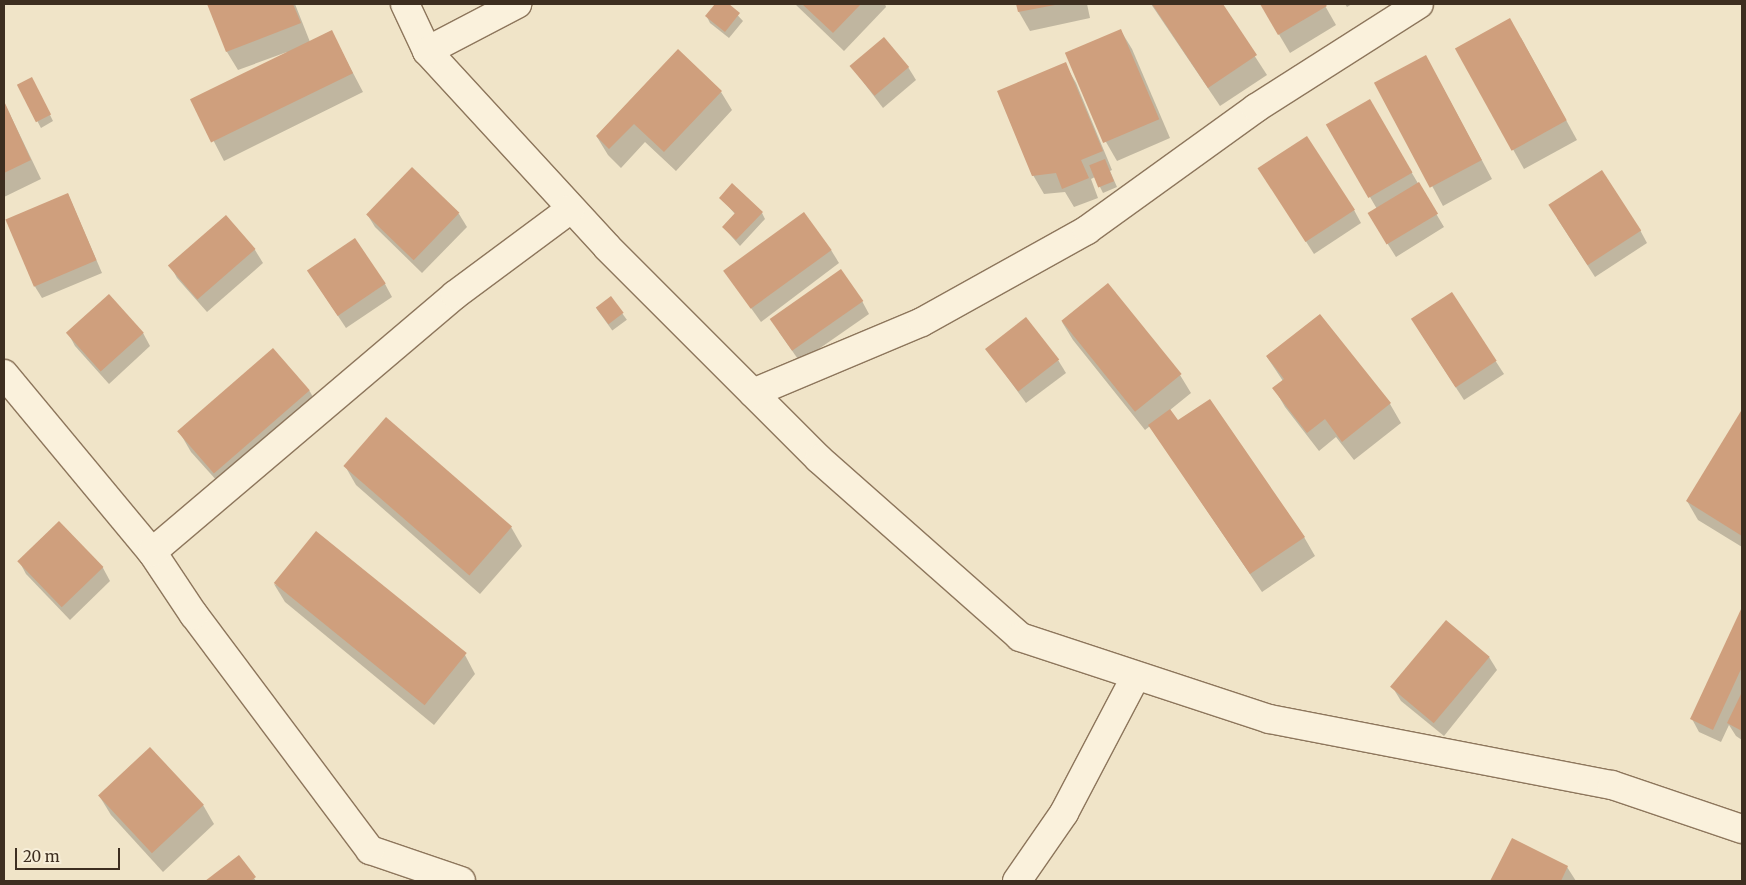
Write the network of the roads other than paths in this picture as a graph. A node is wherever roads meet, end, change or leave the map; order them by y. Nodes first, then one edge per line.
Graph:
1 (405, 4) edge
2 (517, 4) edge
3 (1419, 4) edge
4 (427, 51) junction
5 (571, 209) junction
6 (4, 374) edge
7 (753, 393) junction
8 (152, 552) junction
9 (1136, 676) junction
10 (1742, 829) edge
11 (461, 881) edge
12 (1017, 881) edge

1 - 4 street
2 - 4 street
3 - 7 street
4 - 5 street
5 - 7 street
5 - 8 street
6 - 8 street
7 - 9 street
8 - 11 street
9 - 10 street
9 - 12 street

